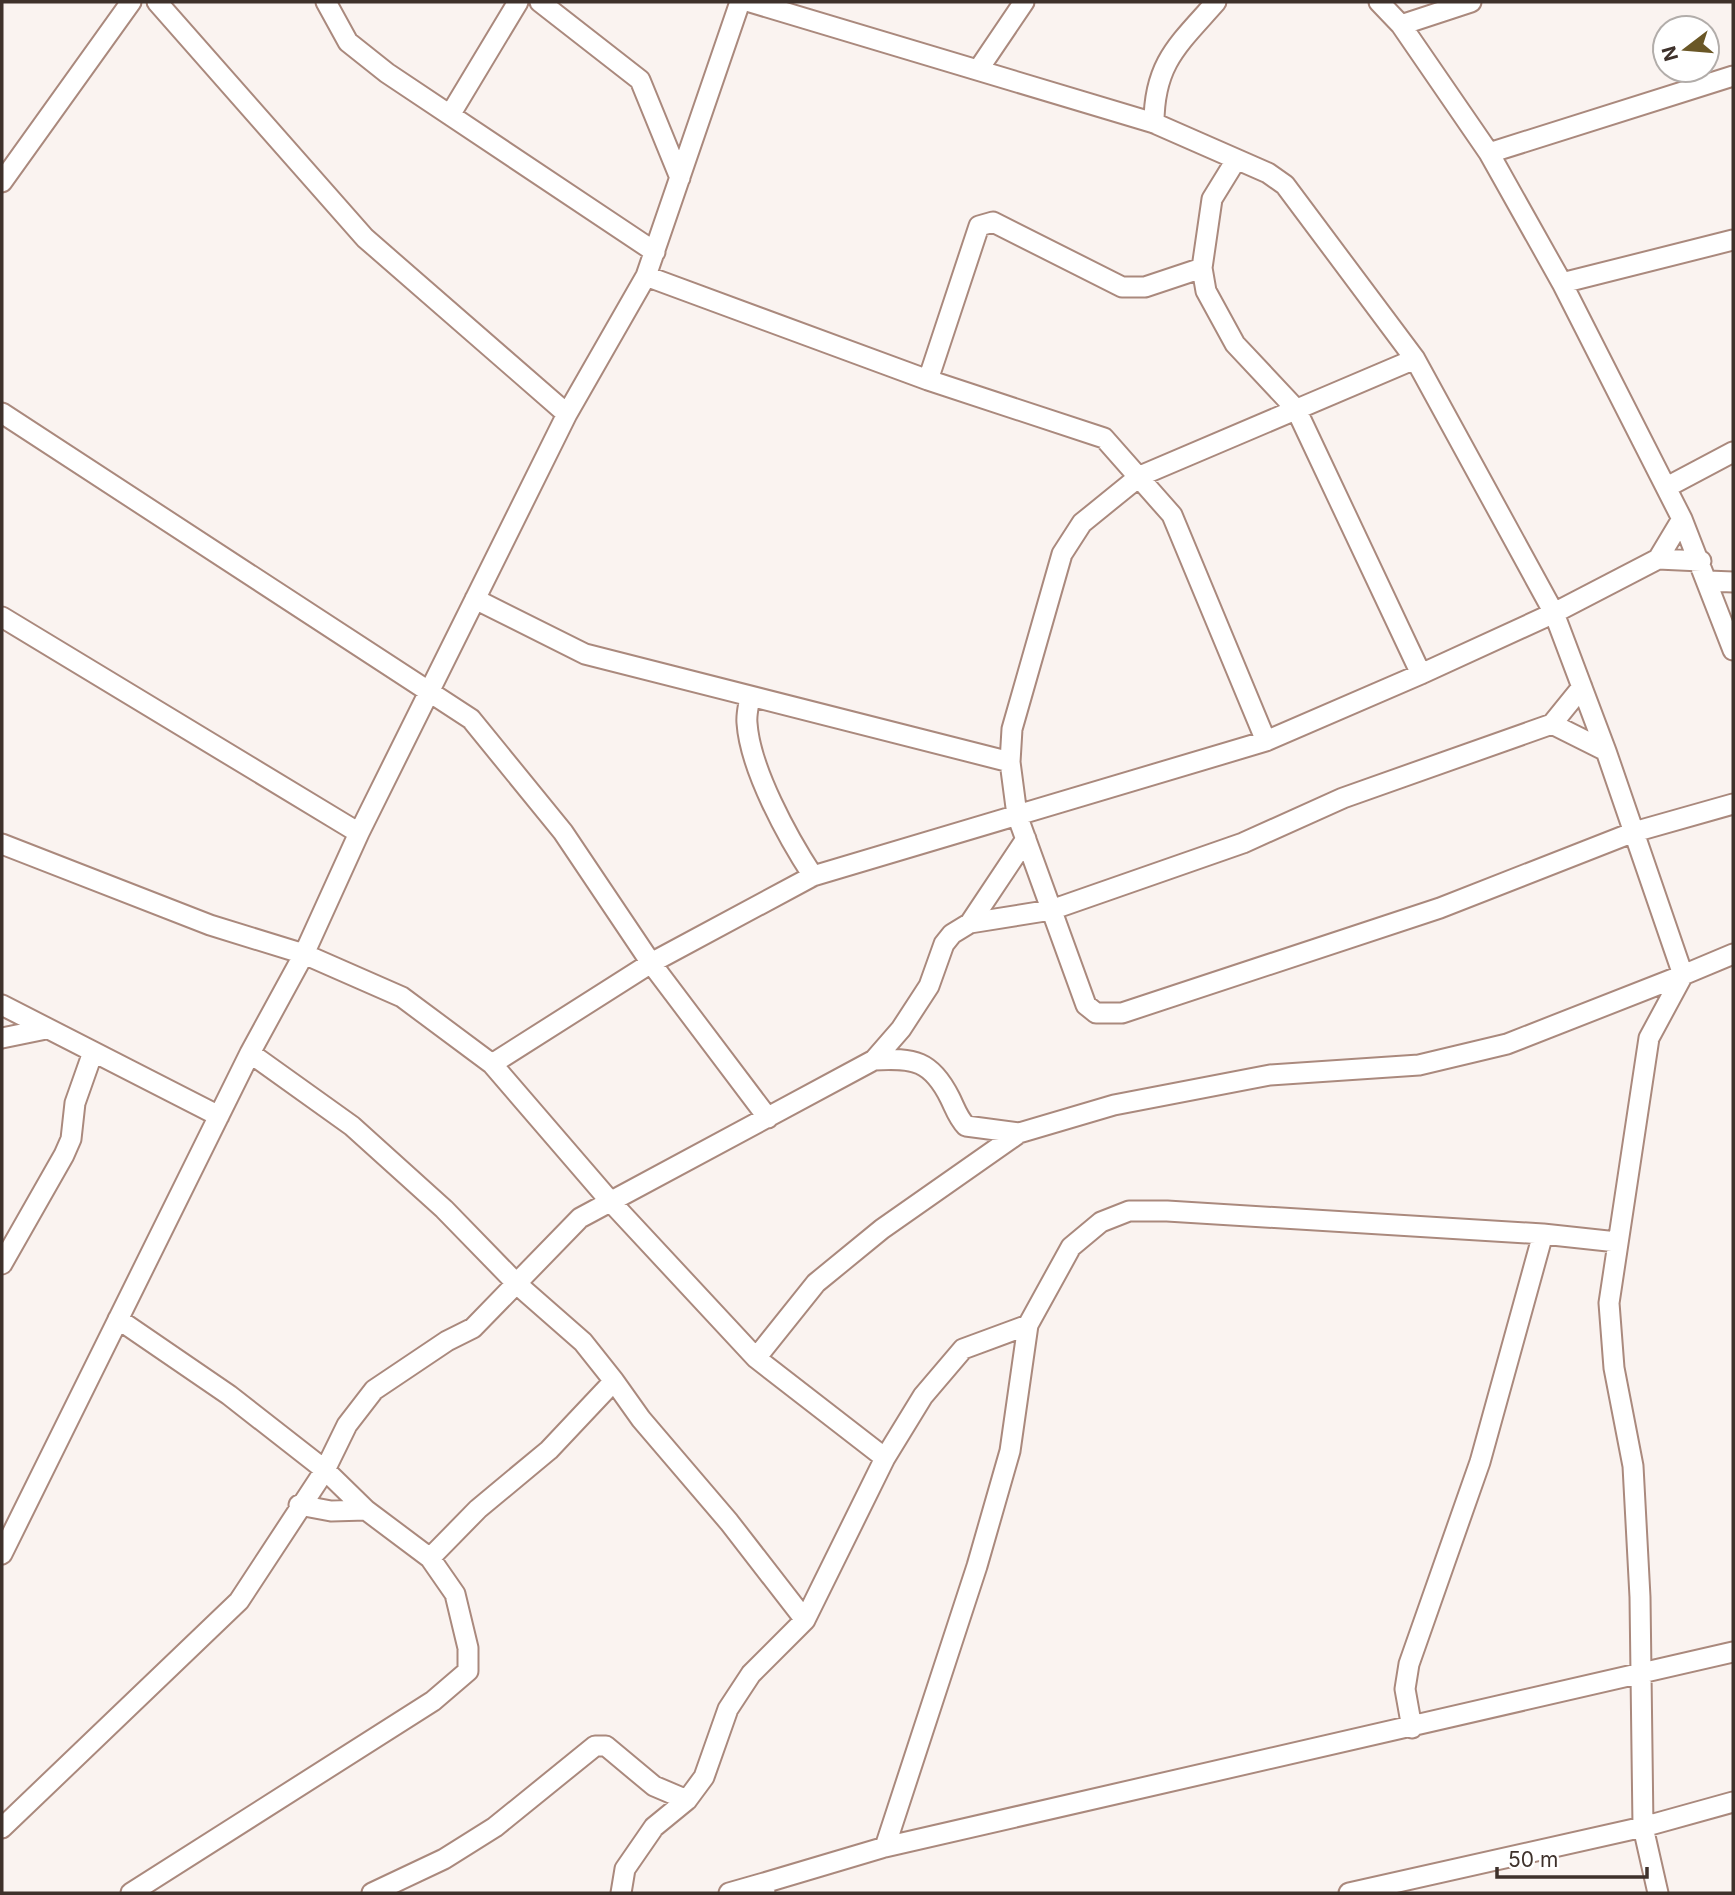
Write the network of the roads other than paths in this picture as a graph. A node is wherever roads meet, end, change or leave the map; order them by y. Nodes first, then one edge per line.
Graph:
1 (131, 2) edge
2 (157, 2) edge
3 (326, 2) edge
4 (518, 2) edge
5 (540, 2) edge
6 (740, 2) edge
7 (750, 2) edge
8 (1024, 2) edge
9 (1216, 2) edge
10 (1379, 2) edge
11 (1471, 2) edge
12 (1401, 25) junction
13 (978, 70) junction
14 (1733, 76) edge
15 (450, 115) junction
16 (1154, 123) junction
17 (1489, 153) junction
18 (1236, 160) junction
19 (680, 178) junction
20 (2, 182) edge
21 (1733, 240) edge
22 (654, 252) junction
23 (1202, 268) junction
24 (646, 276) junction
25 (1562, 282) junction
26 (1415, 359) junction
27 (928, 380) junction
28 (1296, 410) junction
29 (2, 413) edge
30 (567, 414) junction
31 (1733, 452) edge
32 (1140, 476) junction
33 (1667, 487) junction
34 (1682, 519) junction
35 (1658, 559) junction
36 (1701, 561) junction
37 (1708, 581) junction
38 (1733, 582) edge
39 (475, 599) junction
40 (1554, 613) junction
41 (2, 617) edge
42 (1733, 646) edge
43 (1421, 674) junction
44 (1583, 687) junction
45 (430, 690) junction
46 (750, 696) junction
47 (1552, 724) junction
48 (1266, 741) junction
49 (1606, 751) junction
50 (1010, 762) junction
51 (1733, 804) edge
52 (1017, 815) junction
53 (1634, 832) junction
54 (359, 833) junction
55 (1026, 839) junction
56 (2, 844) edge
57 (813, 876) junction
58 (1051, 910) junction
59 (970, 923) junction
60 (304, 954) junction
61 (1733, 954) edge
62 (651, 963) junction
63 (1683, 975) junction
64 (2, 1005) edge
65 (46, 1030) junction
66 (2, 1038) edge
67 (93, 1052) junction
68 (250, 1053) junction
69 (874, 1060) junction
70 (492, 1064) junction
71 (219, 1116) junction
72 (768, 1118) junction
73 (1018, 1133) junction
74 (610, 1201) junction
75 (1543, 1234) junction
76 (1617, 1242) junction
77 (2, 1264) edge
78 (518, 1285) junction
79 (118, 1319) junction
80 (1028, 1325) junction
81 (756, 1358) junction
82 (614, 1381) junction
83 (885, 1458) junction
84 (326, 1469) junction
85 (299, 1505) junction
86 (366, 1510) junction
87 (2, 1554) edge
88 (430, 1558) junction
89 (805, 1620) junction
90 (1733, 1652) edge
91 (1639, 1673) junction
92 (1412, 1728) junction
93 (654, 1786) junction
94 (687, 1800) junction
95 (1733, 1802) edge
96 (654, 1827) junction
97 (1643, 1827) junction
98 (2, 1828) edge
99 (885, 1847) junction
100 (765, 1888) edge
101 (131, 1893) edge
102 (372, 1893) edge
103 (621, 1893) edge
104 (729, 1893) edge
105 (1349, 1893) edge
106 (1658, 1893) edge

1 - 20 street
2 - 30 street
3 - 15 street
4 - 15 street
5 - 19 street
6 - 19 street
7 - 13 street
8 - 13 street
9 - 16 street
10 - 12 street
11 - 12 street
12 - 17 street
13 - 16 street
14 - 17 street
15 - 22 street
16 - 18 street
17 - 25 street
18 - 23 street
18 - 26 street
19 - 22 street
21 - 25 street
22 - 24 street
23 - 27 street
23 - 28 street
24 - 27 street
24 - 30 street
25 - 33 street
26 - 28 street
26 - 40 street
27 - 32 street
28 - 32 street
28 - 43 street
29 - 45 street
30 - 39 street
31 - 33 street
32 - 48 street
32 - 50 street
33 - 34 street
34 - 35 street
34 - 36 street
35 - 36 street
35 - 40 street
36 - 37 street
37 - 38 street
37 - 42 street
39 - 45 street
39 - 46 street
40 - 43 street
40 - 44 street
41 - 54 street
43 - 48 street
44 - 47 street
44 - 49 street
45 - 54 street
45 - 62 street
46 - 50 street
46 - 57 street
47 - 49 street
47 - 58 street
48 - 52 street
49 - 53 street
50 - 52 street
51 - 53 street
52 - 55 street
52 - 57 street
53 - 58 street
53 - 63 street
54 - 60 street
55 - 58 street
55 - 59 street
56 - 60 street
57 - 62 street
58 - 59 street
59 - 69 street
60 - 68 street
60 - 70 street
61 - 63 street
62 - 70 street
62 - 72 street
63 - 73 street
63 - 76 street
64 - 65 street
65 - 66 street
65 - 67 street
67 - 71 street
67 - 77 street
68 - 71 street
68 - 78 street
69 - 72 street
69 - 73 street
70 - 74 street
71 - 79 street
72 - 74 street
73 - 81 street
74 - 78 street
74 - 81 street
75 - 76 street
75 - 80 street
75 - 92 street
76 - 91 street
78 - 82 street
78 - 84 street
79 - 84 street
79 - 87 street
80 - 83 street
80 - 99 street
81 - 83 street
82 - 88 street
82 - 89 street
83 - 89 street
84 - 85 street
84 - 86 street
85 - 86 street
85 - 98 street
86 - 88 street
88 - 101 street
89 - 94 street
90 - 91 street
91 - 92 street
91 - 97 street
92 - 99 street
93 - 94 street
93 - 96 street
93 - 102 street
94 - 96 street
95 - 97 street
96 - 103 street
97 - 105 street
97 - 106 street
99 - 100 street
100 - 104 street

